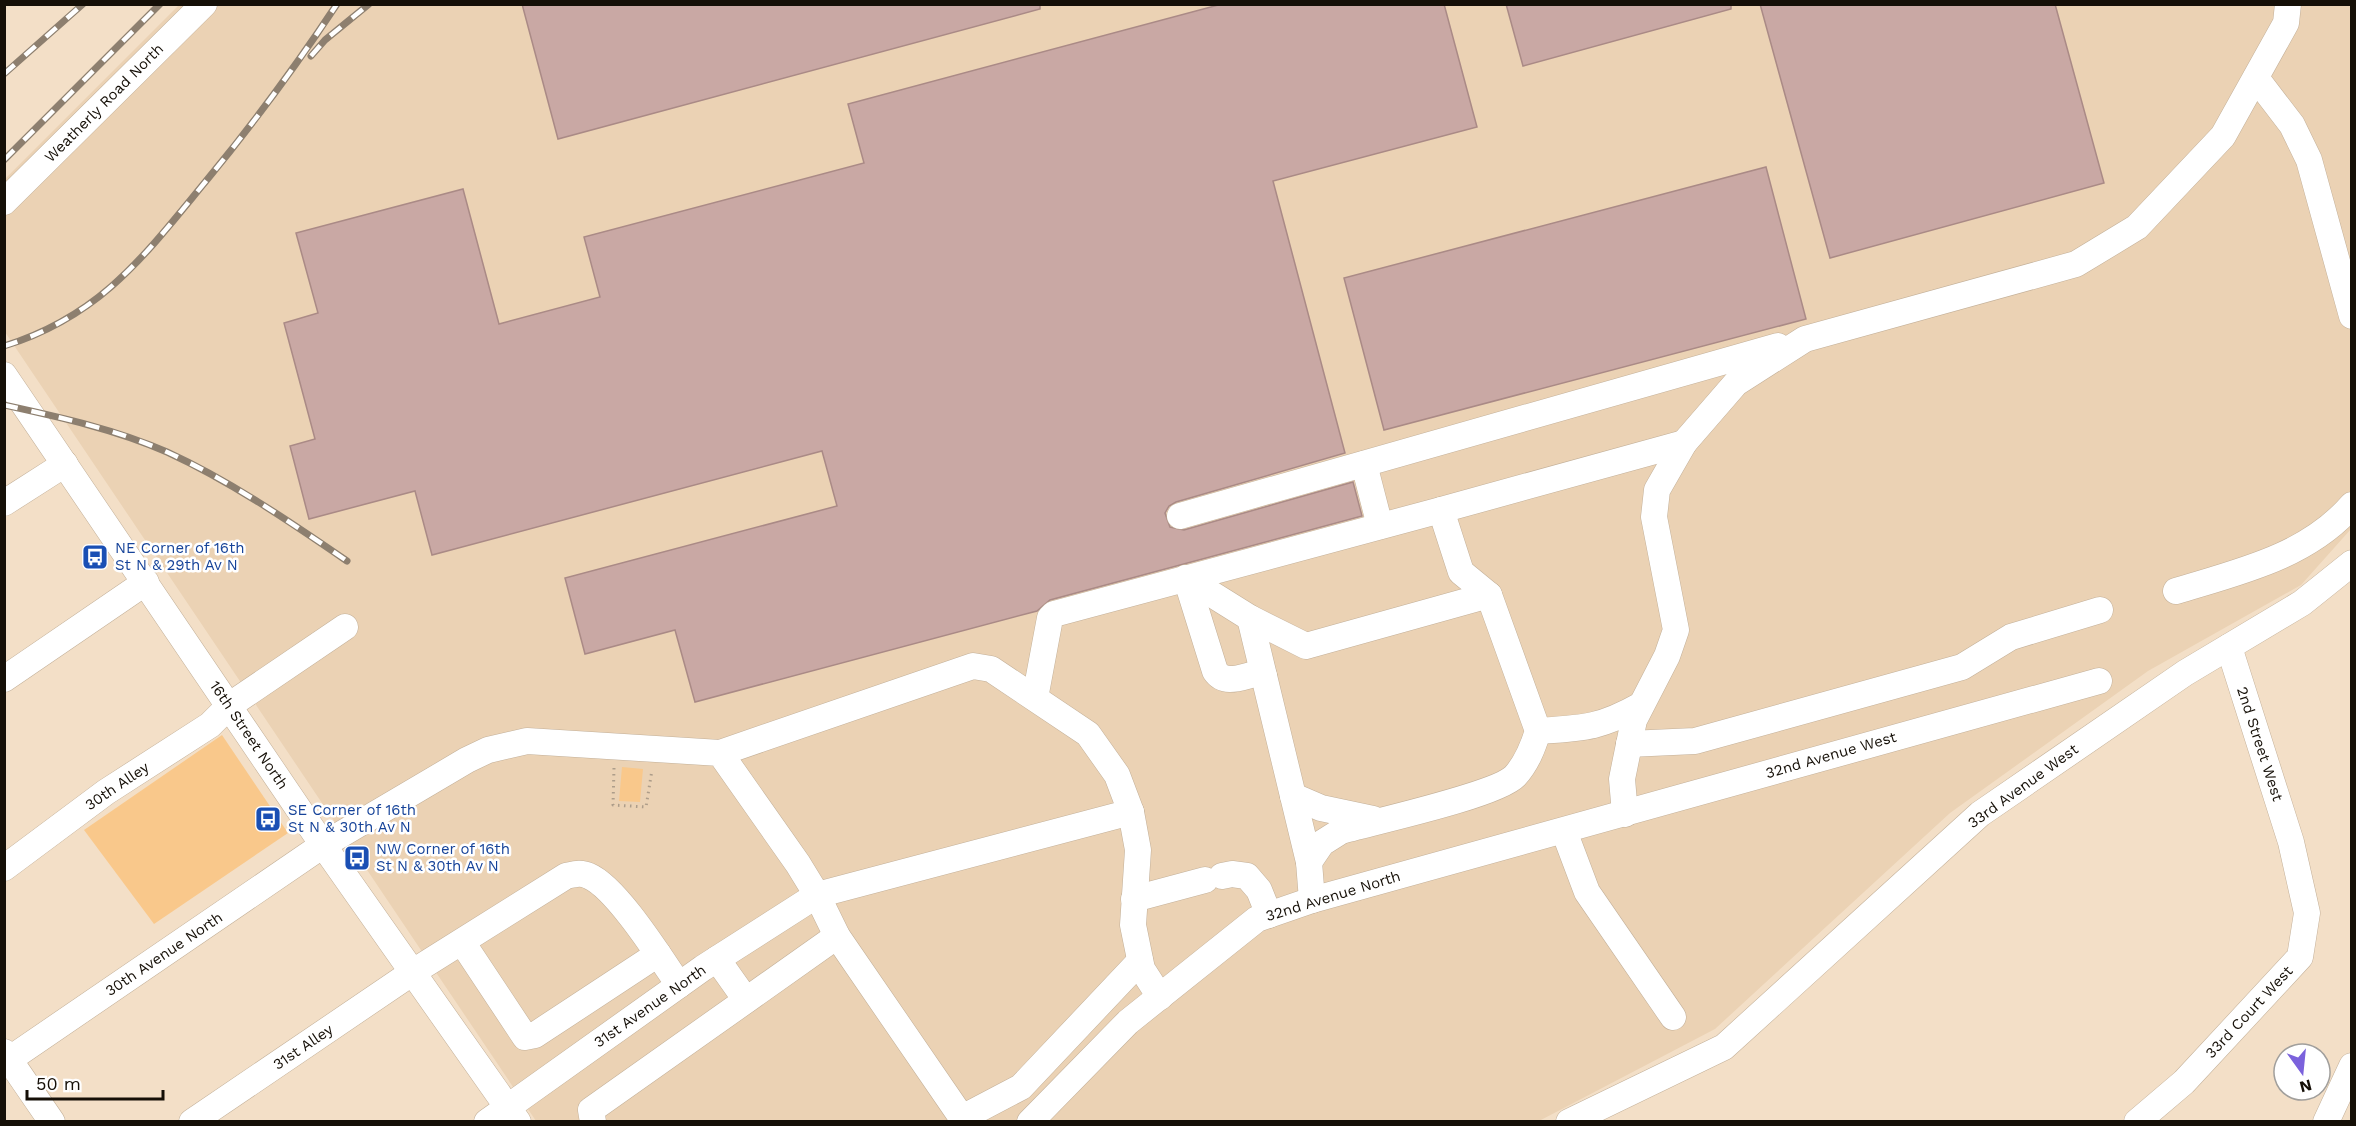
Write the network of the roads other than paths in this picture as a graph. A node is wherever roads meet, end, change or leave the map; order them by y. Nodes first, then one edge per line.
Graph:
1 (204, 4) edge
2 (2288, 4) edge
3 (2256, 78) junction
4 (4, 202) edge
5 (2352, 316) edge
6 (1805, 339) junction
7 (4, 375) edge
8 (1683, 443) junction
9 (65, 464) junction
10 (1364, 464) junction
11 (4, 503) edge
12 (2352, 505) edge
13 (1441, 510) junction
14 (1180, 516) dead end
15 (1380, 526) junction
16 (2352, 563) edge
17 (1186, 578) junction
18 (146, 582) junction
19 (2176, 591) dead end
20 (1489, 595) junction
21 (2100, 610) dead end
22 (1250, 618) junction
23 (345, 627) dead end
24 (2229, 647) junction
25 (1264, 676) junction
26 (4, 679) edge
27 (2099, 681) dead end
28 (1035, 699) junction
29 (230, 705) junction
30 (1641, 705) junction
31 (1538, 731) junction
32 (1629, 744) junction
33 (720, 753) junction
34 (1293, 796) junction
35 (1131, 812) junction
36 (1624, 814) junction
37 (1381, 820) junction
38 (1564, 831) junction
39 (2291, 842) joint
40 (323, 845) junction
41 (1309, 862) junction
42 (4, 868) edge
43 (817, 895) junction
44 (1134, 898) junction
45 (1312, 900) junction
46 (1269, 915) junction
47 (837, 936) junction
48 (462, 942) junction
49 (658, 954) junction
50 (717, 959) junction
51 (1140, 961) junction
52 (413, 972) junction
53 (679, 985) junction
54 (1160, 997) junction
55 (746, 1000) junction
56 (1673, 1017) dead end
57 (6, 1059) edge
58 (2352, 1066) edge
59 (513, 1114) edge
60 (960, 1120) edge
61 (52, 1122) edge
62 (192, 1122) edge
63 (487, 1122) edge
64 (593, 1122) edge
65 (1030, 1122) edge
66 (1569, 1122) edge
67 (2137, 1122) edge
68 (2326, 1122) edge

1 - 4 street, Weatherly Road North
2 - 3 street
3 - 5 street
3 - 6 street
6 - 8 street
6 - 10 street
7 - 9 street, 16th Street North
8 - 13 street
8 - 30 street
9 - 11 street
9 - 18 street, 16th Street North
10 - 14 street
10 - 15 street
12 - 19 street
13 - 15 street
13 - 20 street
15 - 17 street
16 - 24 street, 33rd Avenue West
17 - 22 street
17 - 25 street
17 - 28 street
18 - 26 street
18 - 29 street, 16th Street North
20 - 22 street
20 - 31 street
21 - 32 street
22 - 25 street
23 - 29 street, 30th Alley
24 - 39 street, 2nd Street West
24 - 66 street, 33rd Avenue West
25 - 34 street
27 - 36 street, 32nd Avenue West
28 - 33 street
28 - 35 street
29 - 40 street, 16th Street North
29 - 42 street, 30th Alley
30 - 31 street
30 - 32 street
31 - 37 street
32 - 36 street
33 - 40 street, 30th Avenue North
33 - 43 street
34 - 37 street
34 - 41 street
35 - 43 street, 31st Avenue North
35 - 44 street
36 - 38 street, 32nd Avenue West
37 - 41 street
38 - 45 street, 32nd Avenue North
38 - 56 street
39 - 67 street, 33rd Court West
40 - 52 street, 16th Street North
40 - 57 street, 30th Avenue North
41 - 45 street
43 - 47 street
43 - 50 street, 31st Avenue North
44 - 46 street
44 - 51 street
45 - 46 street, 32nd Avenue North
46 - 54 street, 32nd Avenue North
47 - 55 street
47 - 60 street
48 - 49 street, 31st Alley
48 - 49 street
48 - 52 street, 31st Alley
49 - 53 street
50 - 53 street, 31st Avenue North
50 - 55 street
51 - 54 street
51 - 60 street
52 - 59 street, 16th Street North
52 - 62 street, 31st Alley
53 - 59 street, 31st Avenue North
54 - 65 street, 32nd Avenue North
55 - 64 street
57 - 61 street
58 - 68 street
59 - 63 street, 31st Avenue North

